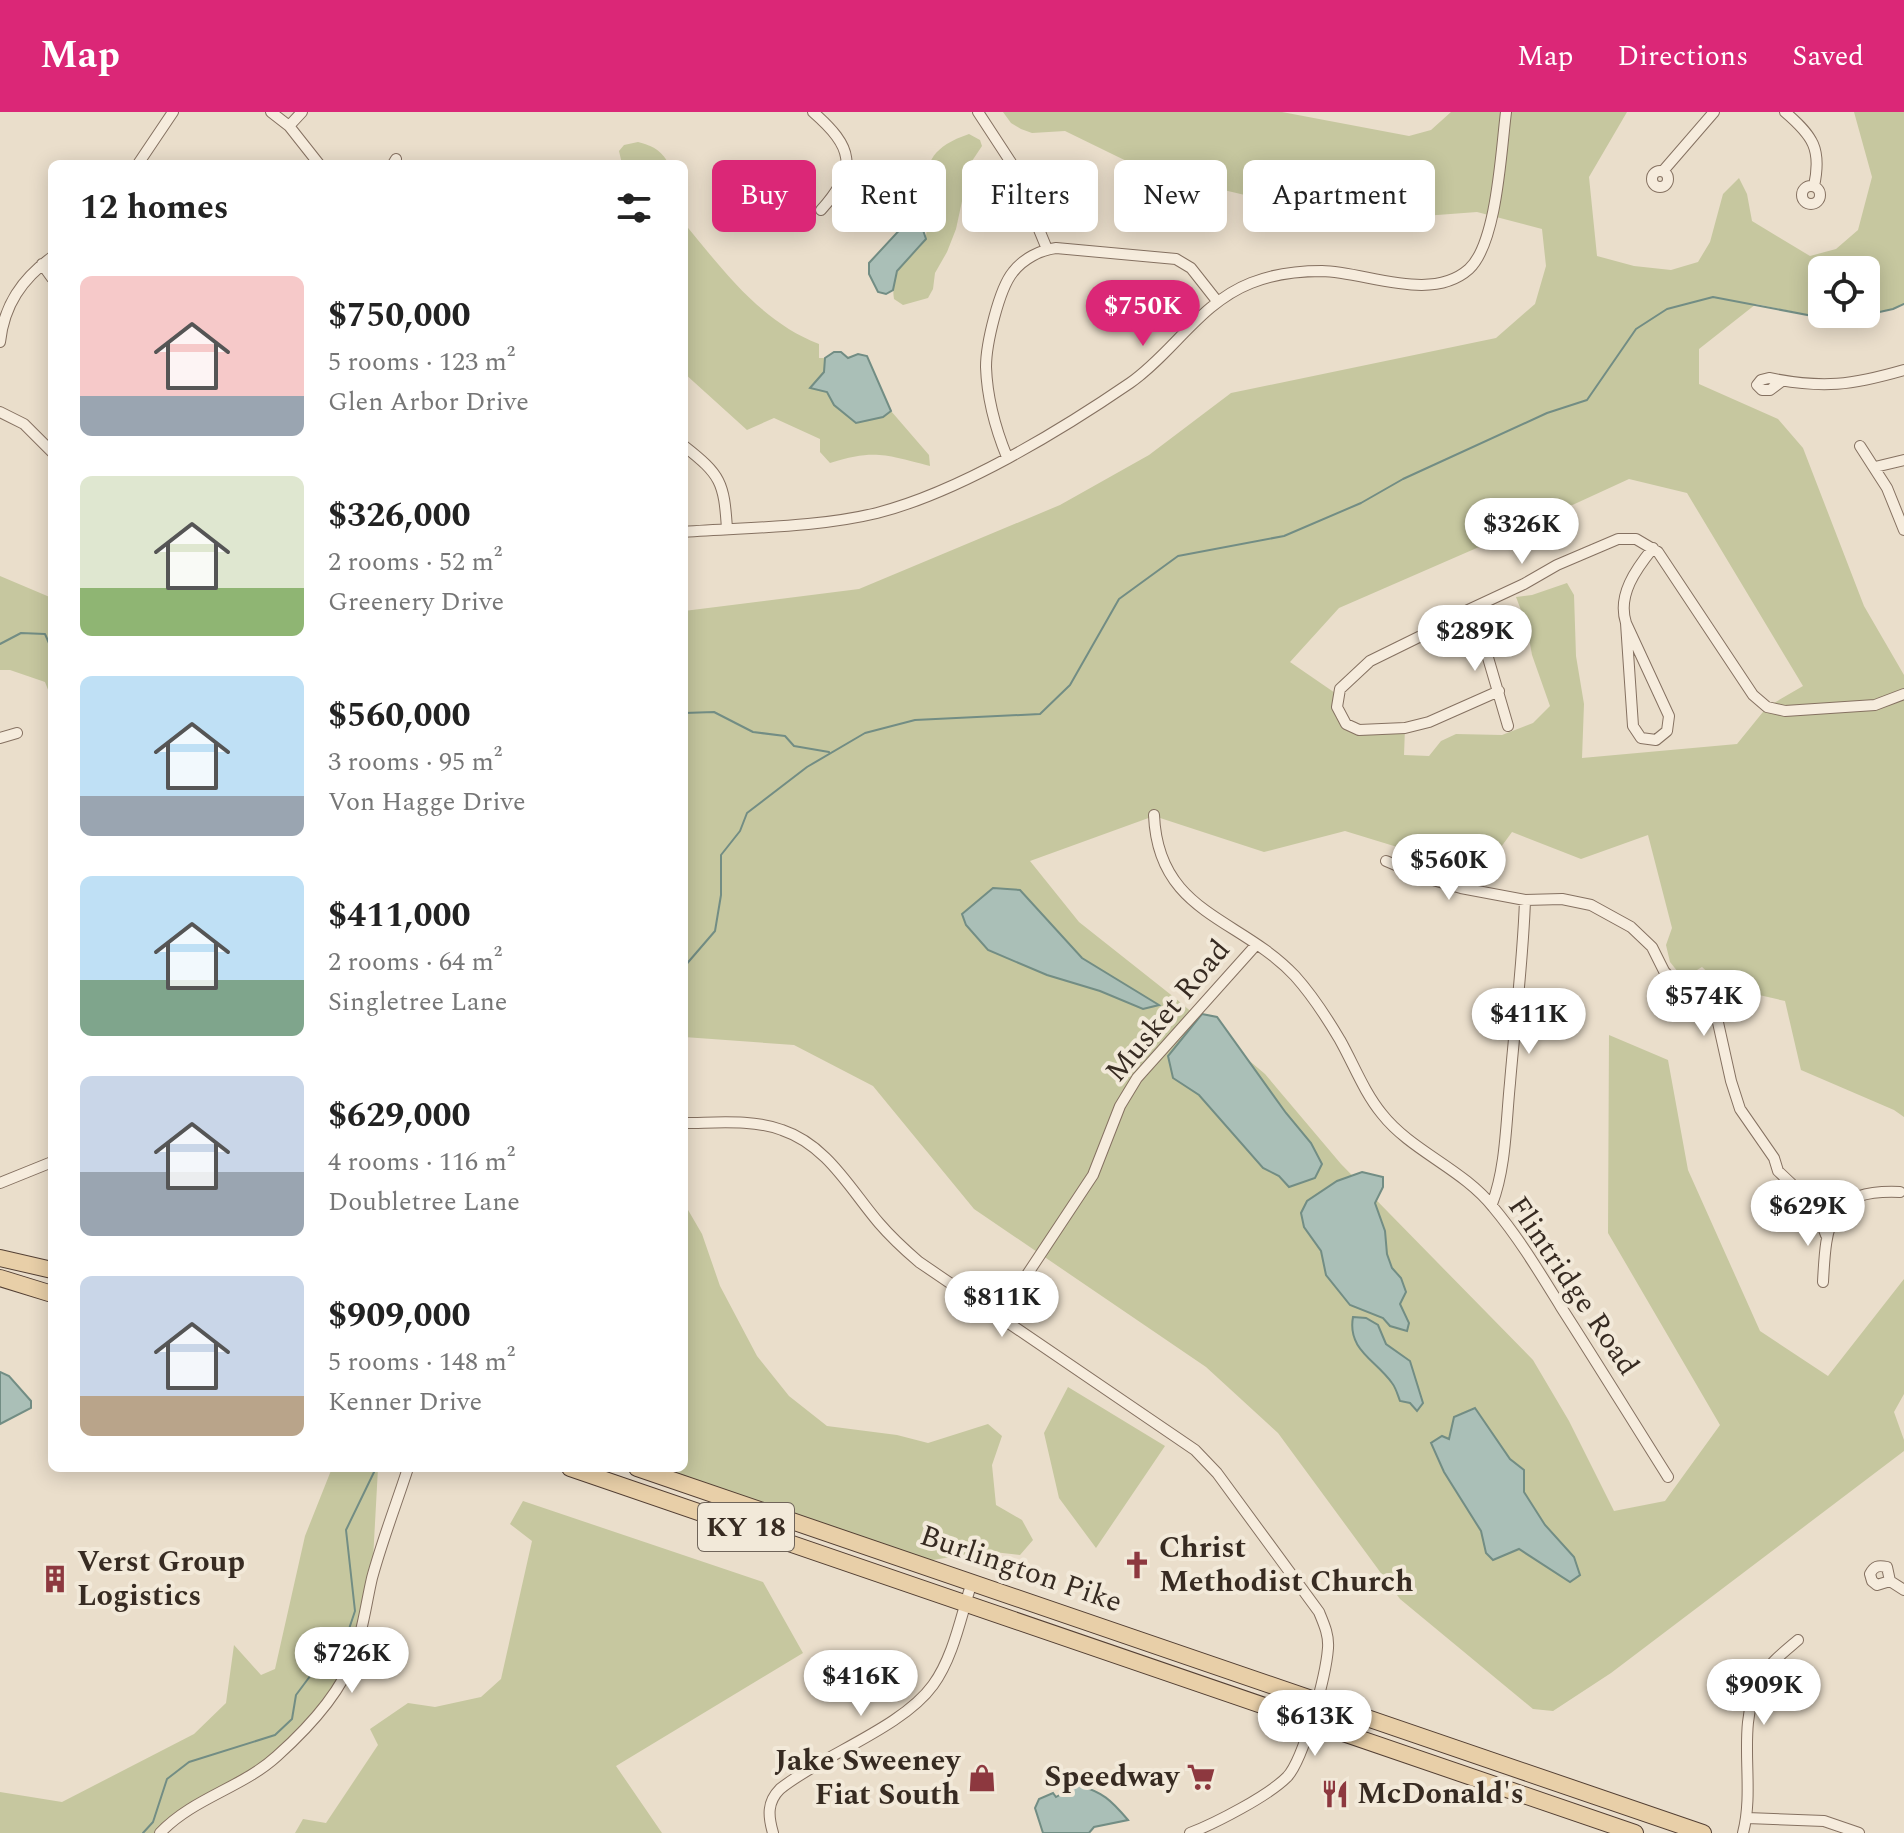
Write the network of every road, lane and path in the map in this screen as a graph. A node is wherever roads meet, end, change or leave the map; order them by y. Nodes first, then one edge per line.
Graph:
1 (173, 112) edge
2 (271, 112) edge
3 (302, 112) edge
4 (813, 112) edge
5 (978, 112) edge
6 (1506, 112) edge
7 (1714, 112) edge
8 (1785, 112) edge
9 (289, 126) junction
10 (143, 160) edge
11 (316, 160) edge
12 (1663, 171) dead end
13 (1814, 186) dead end
14 (821, 210) dead end
15 (1047, 249) junction
16 (47, 261) edge
17 (1217, 301) junction
18 (0, 342) edge
19 (1904, 370) edge
20 (1782, 381) dead end
21 (0, 412) edge
22 (1860, 446) dead end
23 (48, 448) edge
24 (688, 449) edge
25 (1007, 457) junction
26 (1904, 460) edge
27 (1875, 467) junction
28 (727, 529) junction
29 (1904, 530) edge
30 (688, 532) edge
31 (1653, 548) junction
32 (1468, 610) junction
33 (1626, 623) junction
34 (1499, 691) junction
35 (1904, 694) edge
36 (1508, 726) dead end
37 (17, 733) dead end
38 (0, 738) edge
39 (1154, 815) dead end
40 (1386, 861) dead end
41 (1525, 900) junction
42 (1256, 945) junction
43 (688, 1123) edge
44 (48, 1164) edge
45 (0, 1183) edge
46 (1900, 1192) dead end
47 (1492, 1204) junction
48 (1815, 1206) junction
49 (1841, 1209) junction
50 (1826, 1235) junction
51 (0, 1258) edge
52 (48, 1269) edge
53 (0, 1278) edge
54 (1823, 1282) dead end
55 (48, 1293) edge
56 (999, 1317) junction
57 (407, 1472) edge
58 (582, 1472) edge
59 (649, 1472) edge
60 (1668, 1477) dead end
61 (1890, 1581) dead end
62 (972, 1582) junction
63 (1904, 1590) edge
64 (964, 1605) junction
65 (1798, 1640) dead end
66 (1317, 1702) junction
67 (1309, 1723) junction
68 (1747, 1818) junction
69 (160, 1833) edge
70 (773, 1833) edge
71 (1190, 1833) edge
72 (1635, 1833) edge
73 (1703, 1833) edge
74 (1743, 1833) edge
75 (1859, 1833) edge

1 - 10 street
2 - 9 street
3 - 9 street
4 - 14 street
5 - 15 street
6 - 17 street
7 - 12 street
8 - 13 street
9 - 11 street
15 - 17 street
15 - 25 street
16 - 18 street
17 - 25 street
19 - 20 street
21 - 23 street
22 - 27 street
24 - 28 street
25 - 28 street
26 - 27 street
27 - 29 street
28 - 30 street
31 - 32 street
31 - 33 street
31 - 35 street
32 - 34 street
32 - 34 street
33 - 33 street
34 - 36 street
37 - 38 street
39 - 42 street, Flintridge Road
40 - 41 street
41 - 47 street
41 - 48 street
42 - 47 street, Flintridge Road
42 - 56 street, Musket Road
43 - 56 street
44 - 45 street
46 - 49 street
47 - 60 street, Flintridge Road
48 - 49 street
48 - 50 street
49 - 50 street
50 - 54 street
51 - 52 main road
53 - 55 main road
56 - 66 street
57 - 69 street
58 - 64 main road, Burlington Pike / KY 18
59 - 62 main road, Burlington Pike / KY 18
61 - 63 street
62 - 64 street
62 - 66 main road, Burlington Pike / KY 18
64 - 67 main road, Burlington Pike / KY 18
64 - 70 street
65 - 68 street
66 - 67 street
66 - 73 main road, Burlington Pike / KY 18
67 - 71 street
67 - 72 main road, Burlington Pike / KY 18
68 - 74 street
68 - 75 street

